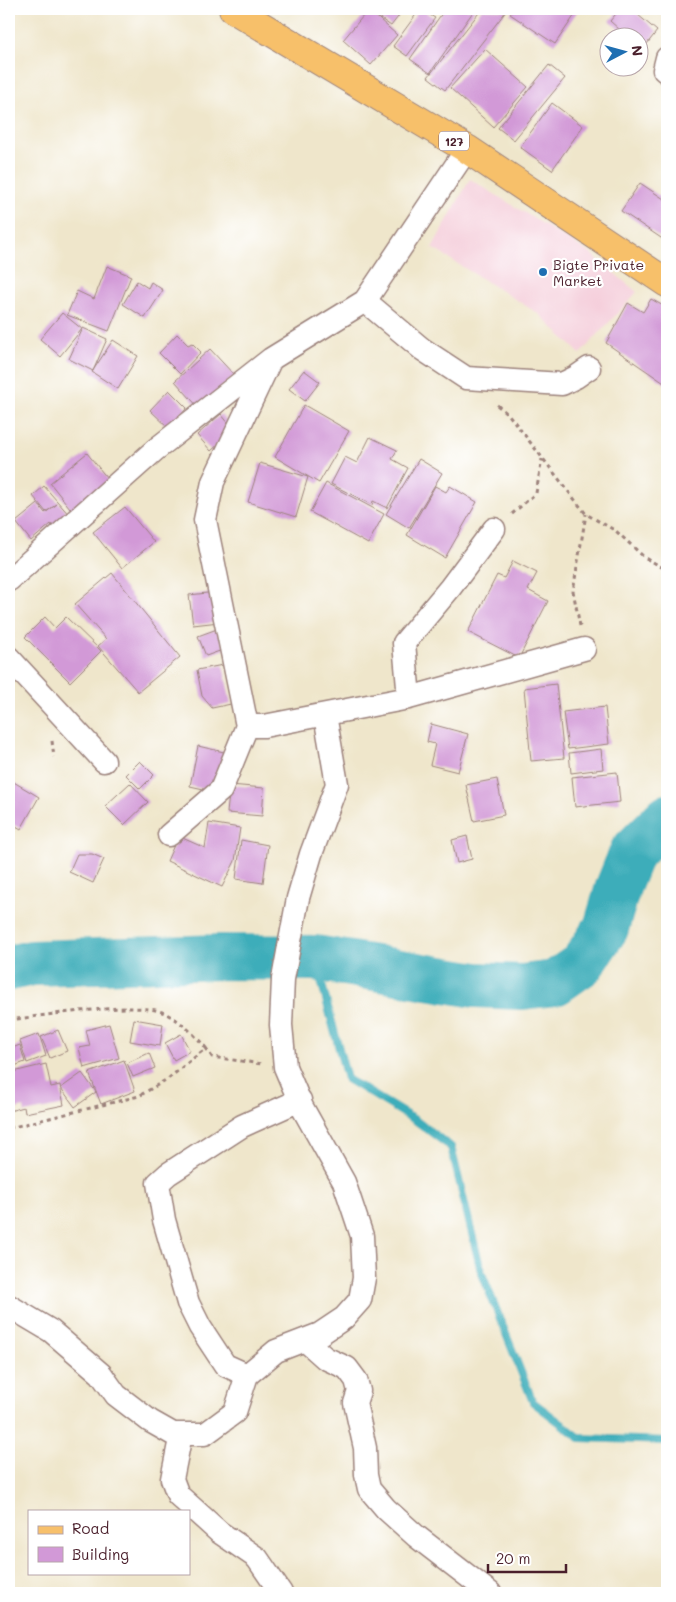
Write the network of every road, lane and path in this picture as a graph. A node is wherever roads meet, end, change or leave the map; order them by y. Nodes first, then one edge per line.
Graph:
1 (233, 9) edge
2 (667, 58) edge
3 (667, 72) edge
4 (467, 149) junction
5 (665, 277) edge
6 (366, 301) junction
7 (271, 359) junction
8 (589, 368) dead end
9 (466, 378) junction
10 (542, 458) junction
11 (586, 514) junction
12 (494, 529) joint
13 (667, 570) edge
14 (9, 580) edge
15 (584, 649) joint
16 (9, 658) edge
17 (409, 698) junction
18 (326, 715) junction
19 (247, 726) junction
20 (104, 761) dead end
21 (169, 835) dead end
22 (9, 1020) edge
23 (206, 1048) junction
24 (285, 1067) junction
25 (300, 1100) junction
26 (9, 1128) edge
27 (9, 1306) edge
28 (306, 1341) junction
29 (247, 1375) junction
30 (181, 1434) junction
31 (281, 1593) edge
32 (490, 1593) edge

1 - 4 main road, 127
2 - 3 street
4 - 5 main road, 127
4 - 6 street
6 - 7 street
6 - 9 street
7 - 14 street
7 - 19 street
8 - 9 street
9 - 10 path
10 - 11 path
10 - 12 path
11 - 13 path
11 - 15 path
12 - 17 street
15 - 17 street
16 - 20 street
17 - 18 street
18 - 19 street
18 - 24 street
19 - 21 street
22 - 23 path
23 - 24 path
23 - 26 path
24 - 25 street
25 - 28 street
25 - 29 street
27 - 30 street
28 - 29 street
28 - 32 street
29 - 30 street
30 - 31 street

